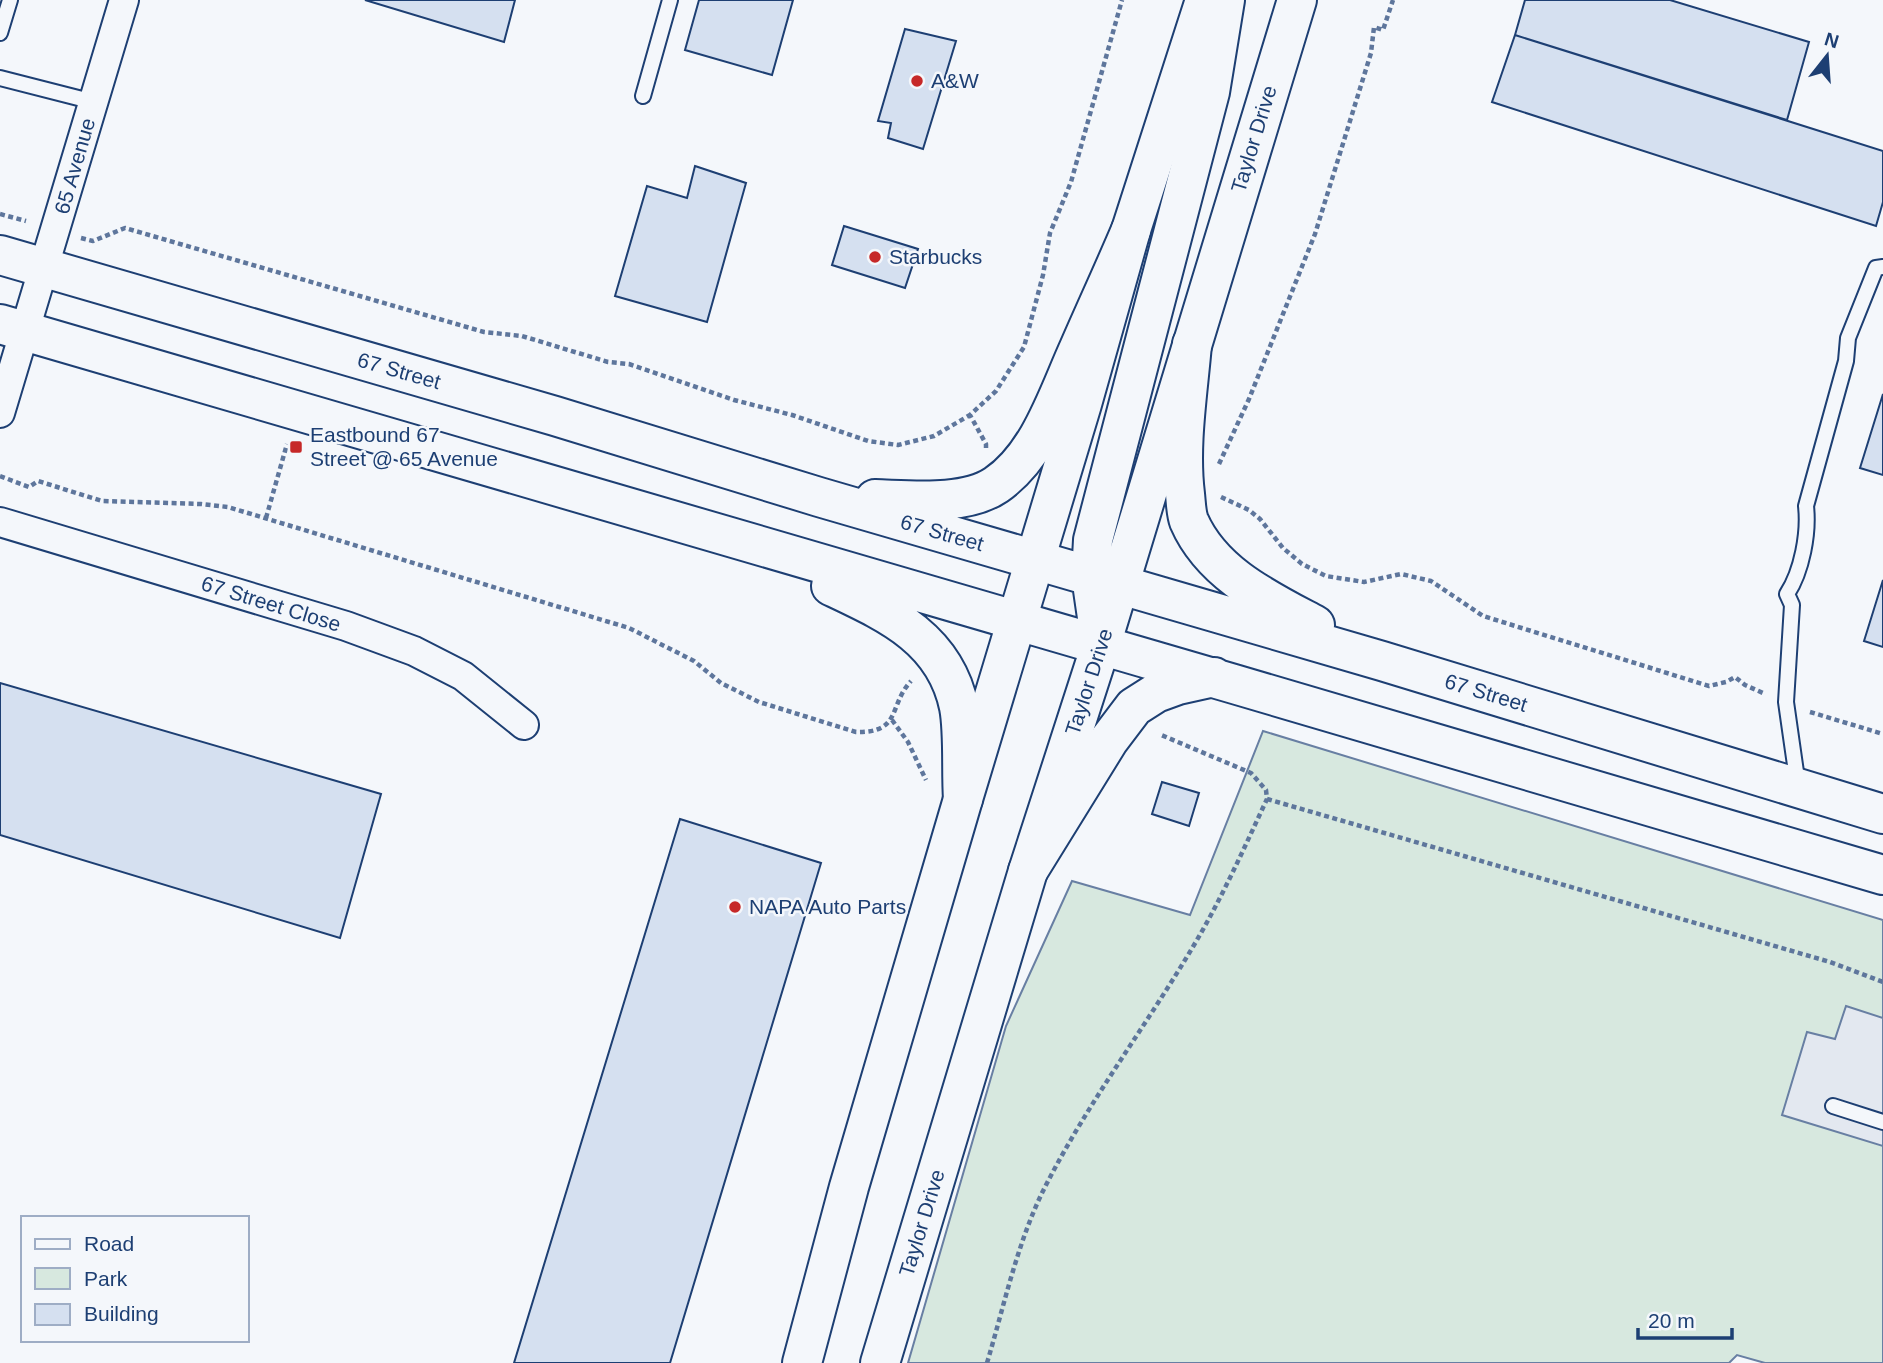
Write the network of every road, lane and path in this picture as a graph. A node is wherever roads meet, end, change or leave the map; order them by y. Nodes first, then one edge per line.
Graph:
1 (10, 0) edge
2 (124, 0) edge
3 (670, 0) edge
4 (1122, 0) edge
5 (1205, 0) edge
6 (1225, 0) edge
7 (1297, 0) edge
8 (1393, 0) edge
9 (0, 33) edge
10 (0, 78) edge
11 (643, 96) dead end
12 (93, 102) junction
13 (1131, 230) junction
14 (93, 241) dead end
15 (0, 255) edge
16 (1883, 267) edge
17 (44, 268) junction
18 (13, 328) edge
19 (1192, 344) junction
20 (0, 413) edge
21 (970, 415) junction
22 (287, 444) dead end
23 (985, 455) dead end
24 (1218, 466) dead end
25 (0, 477) edge
26 (1218, 496) dead end
27 (818, 498) junction
28 (266, 518) junction
29 (0, 522) edge
30 (724, 536) junction
31 (1033, 560) junction
32 (1105, 580) junction
33 (1016, 622) junction
34 (1101, 645) junction
35 (1382, 661) junction
36 (1216, 677) junction
37 (914, 678) dead end
38 (1745, 685) dead end
39 (1809, 712) dead end
40 (524, 725) dead end
41 (1151, 727) dead end
42 (1883, 734) edge
43 (1798, 788) junction
44 (962, 799) junction
45 (1267, 799) junction
46 (1883, 814) edge
47 (1028, 871) junction
48 (1883, 875) edge
49 (1883, 982) edge
50 (1833, 1106) dead end
51 (1883, 1122) edge
52 (802, 1363) edge
53 (880, 1363) edge
54 (987, 1363) edge

1 - 9 lane
2 - 12 street, 65 Avenue
3 - 11 lane
4 - 21 path
5 - 13 main road
6 - 32 main road
7 - 19 main road, Taylor Drive
8 - 24 path
10 - 12 lane
12 - 17 street, 65 Avenue
13 - 27 main road
13 - 31 main road
14 - 21 path
15 - 17 main road, 67 Street
16 - 43 lane
17 - 18 street, 65 Avenue
17 - 27 main road, 67 Street
18 - 20 street
18 - 30 main road
19 - 32 main road, Taylor Drive
19 - 35 main road
21 - 23 path
22 - 28 path
25 - 28 path
26 - 38 path
27 - 31 main road, 67 Street
28 - 37 path
29 - 40 street, 67 Street Close
30 - 33 main road
30 - 44 main road
31 - 32 main road, 67 Street
31 - 33 main road
32 - 34 main road
32 - 35 main road, 67 Street
33 - 34 main road
33 - 44 main road
34 - 36 main road
34 - 47 main road, Taylor Drive
35 - 43 main road, 67 Street
36 - 47 main road
36 - 48 main road
39 - 42 path
41 - 45 path
43 - 46 main road, 67 Street
44 - 52 main road
45 - 49 path
45 - 54 path
47 - 53 main road, Taylor Drive
50 - 51 lane

